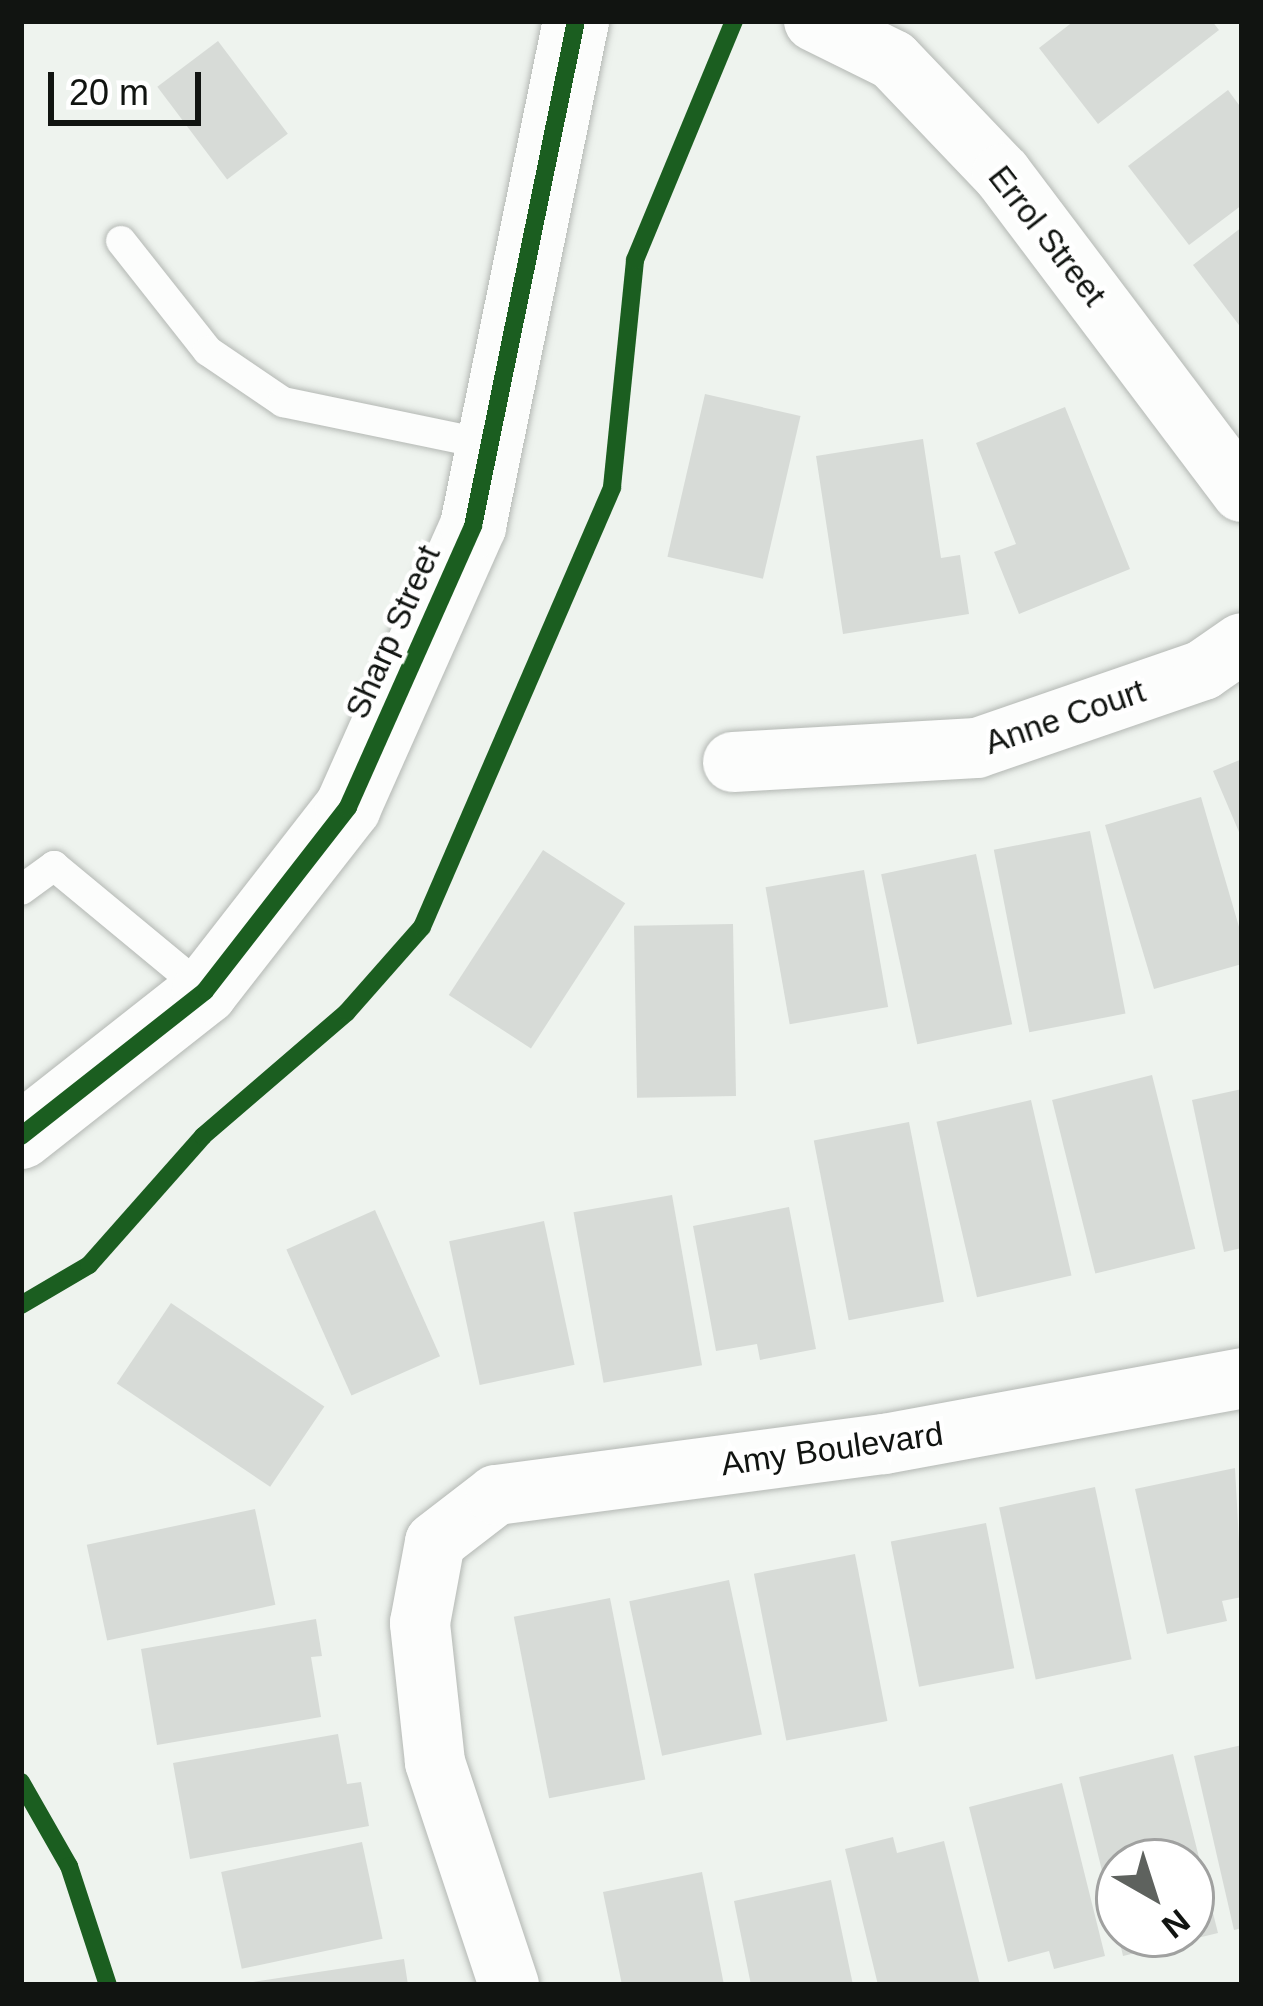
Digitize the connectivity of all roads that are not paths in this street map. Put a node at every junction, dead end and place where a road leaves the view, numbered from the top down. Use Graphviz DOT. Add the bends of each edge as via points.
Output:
graph roads {
  1 [pos="576,21"];
  2 [pos="814,21"];
  3 [pos="122,241"];
  4 [pos="490,445"];
  5 [pos="1242,492"];
  6 [pos="1242,644"];
  7 [pos="734,761"];
  8 [pos="21,890"];
  9 [pos="205,991"];
  10 [pos="21,1136"];
  11 [pos="1242,1378"];
  12 [pos="509,1985"];
  1 -- 4 [label="street, Sharp Street"];
  2 -- 5 [label="street, Errol Street" via="893,60 1002,175"];
  3 -- 4 [label="lane" via="208,351 283,402"];
  4 -- 9 [label="street, Sharp Street" via="473,526 348,807"];
  6 -- 7 [label="street, Anne Court" via="1203,670 977,748"];
  8 -- 9 [label="lane" via="54,866"];
  9 -- 10 [label="street, Sharp Street"];
  11 -- 12 [label="street, Amy Boulevard" via="884,1444 496,1495 435,1542 420,1623 435,1762"];
}
